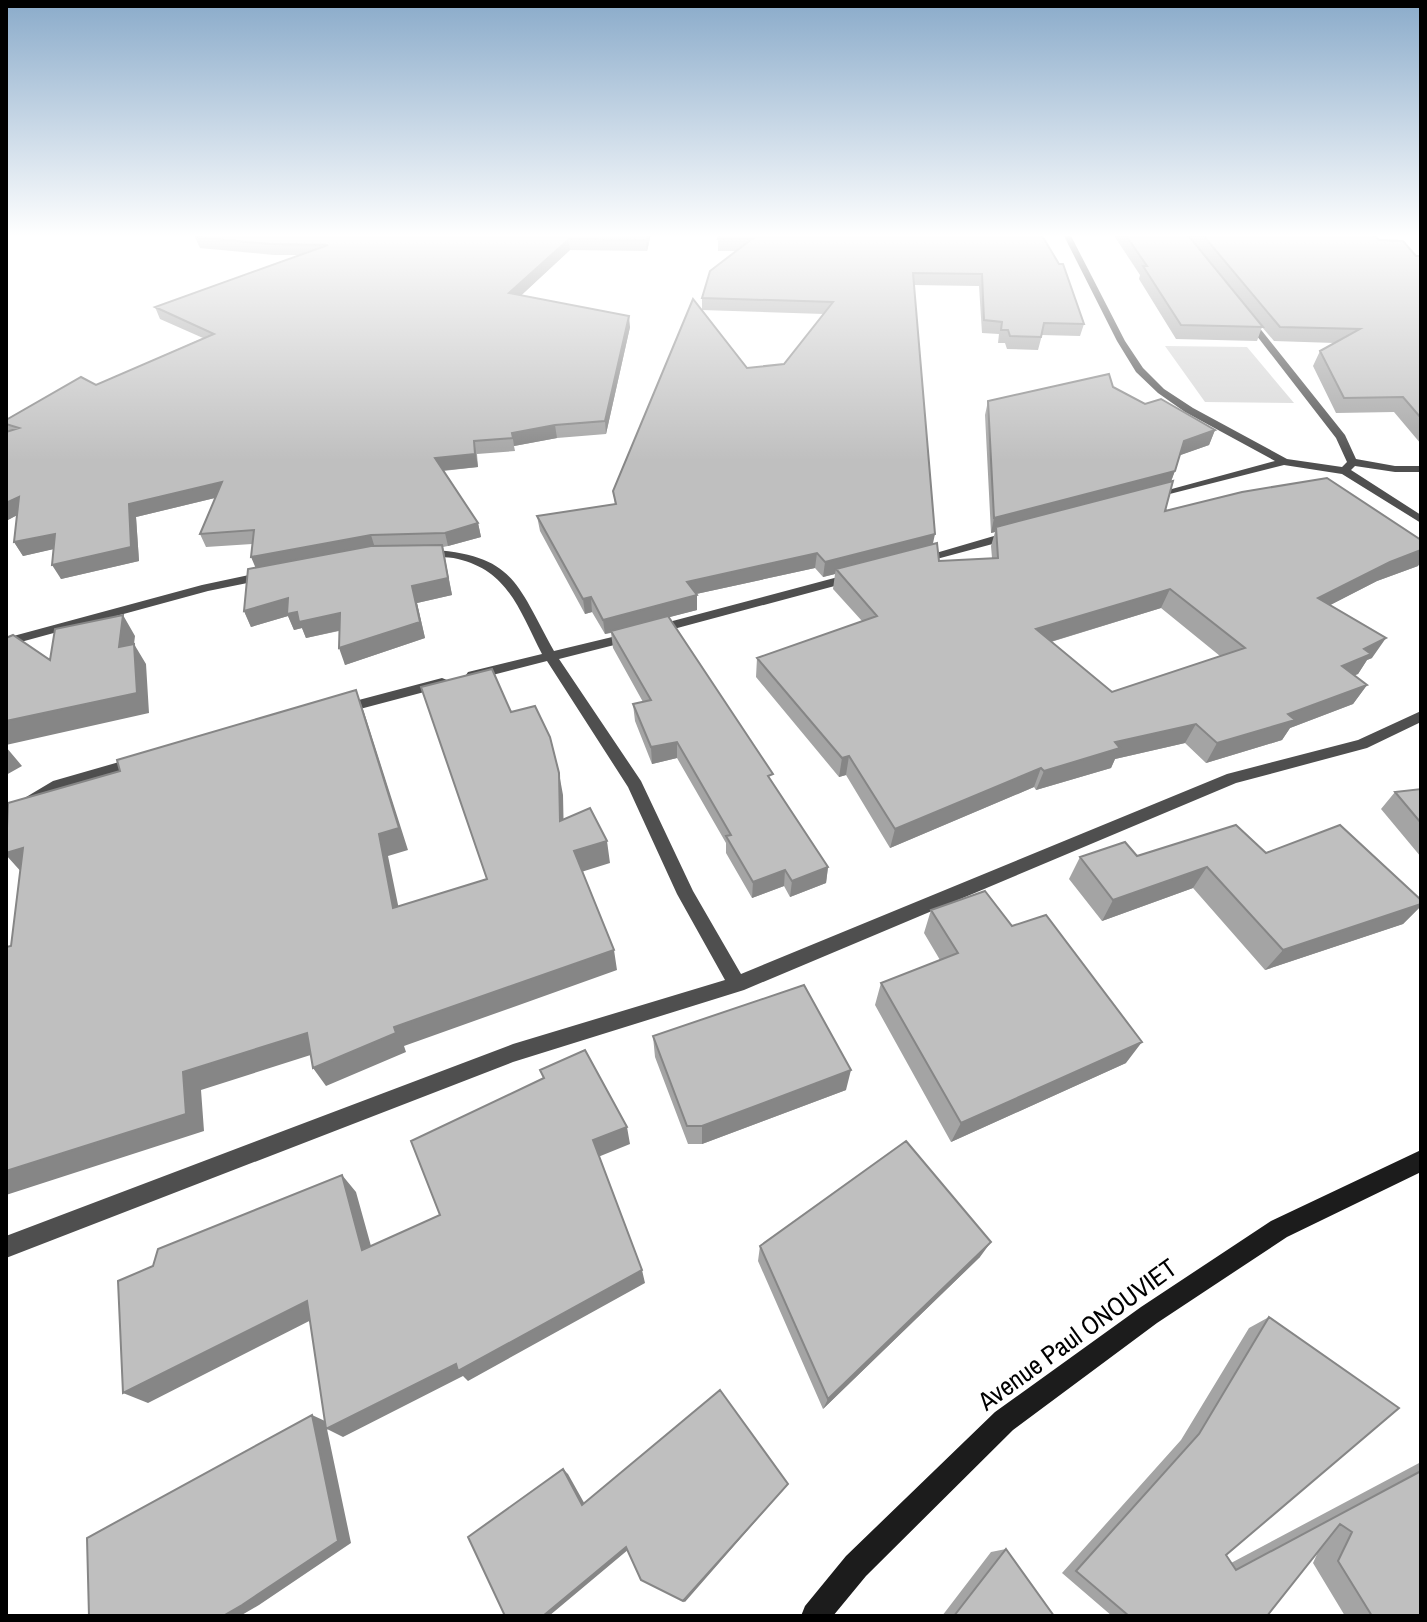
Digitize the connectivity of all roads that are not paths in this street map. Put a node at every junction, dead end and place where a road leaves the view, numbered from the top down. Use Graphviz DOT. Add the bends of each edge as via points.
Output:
graph roads {
  1 [pos="1105,310"];
  2 [pos="1244,315"];
  3 [pos="1284,462"];
  4 [pos="1348,466"];
  5 [pos="1421,469"];
  6 [pos="1131,503"];
  7 [pos="1421,520"];
  8 [pos="1023,532"];
  9 [pos="414,552"];
  10 [pos="901,564"];
  11 [pos="285,571"];
  12 [pos="871,573"];
  13 [pos="6,642"];
  14 [pos="550,656"];
  15 [pos="332,712"];
  16 [pos="1421,716"];
  17 [pos="162,755"];
  18 [pos="6,817"];
  19 [pos="737,984"];
  20 [pos="1421,1161"];
  21 [pos="6,1247"];
  22 [pos="815,1616"];
  1 -- 3 [label="street" via="1139,370 1161,391"];
  2 -- 4 [label="street" via="1341,437"];
  3 -- 4 [label="street"];
  3 -- 6 [label="street"];
  4 -- 5 [label="street"];
  4 -- 7 [label="street"];
  8 -- 10 [label="street"];
  9 -- 14 [label="street" via="459,555 494,568 510,582"];
  11 -- 13 [label="street"];
  12 -- 14 [label="street"];
  14 -- 15 [label="street"];
  14 -- 19 [label="street" via="635,785 686,894"];
  16 -- 19 [label="street" via="1362,744 1232,778"];
  17 -- 18 [label="street" via="59,785"];
  19 -- 21 [label="street" via="513,1053"];
  20 -- 22 [label="main road, Avenue Paul ONOUVIET" via="1279,1229 1004,1421 856,1566"];
}
